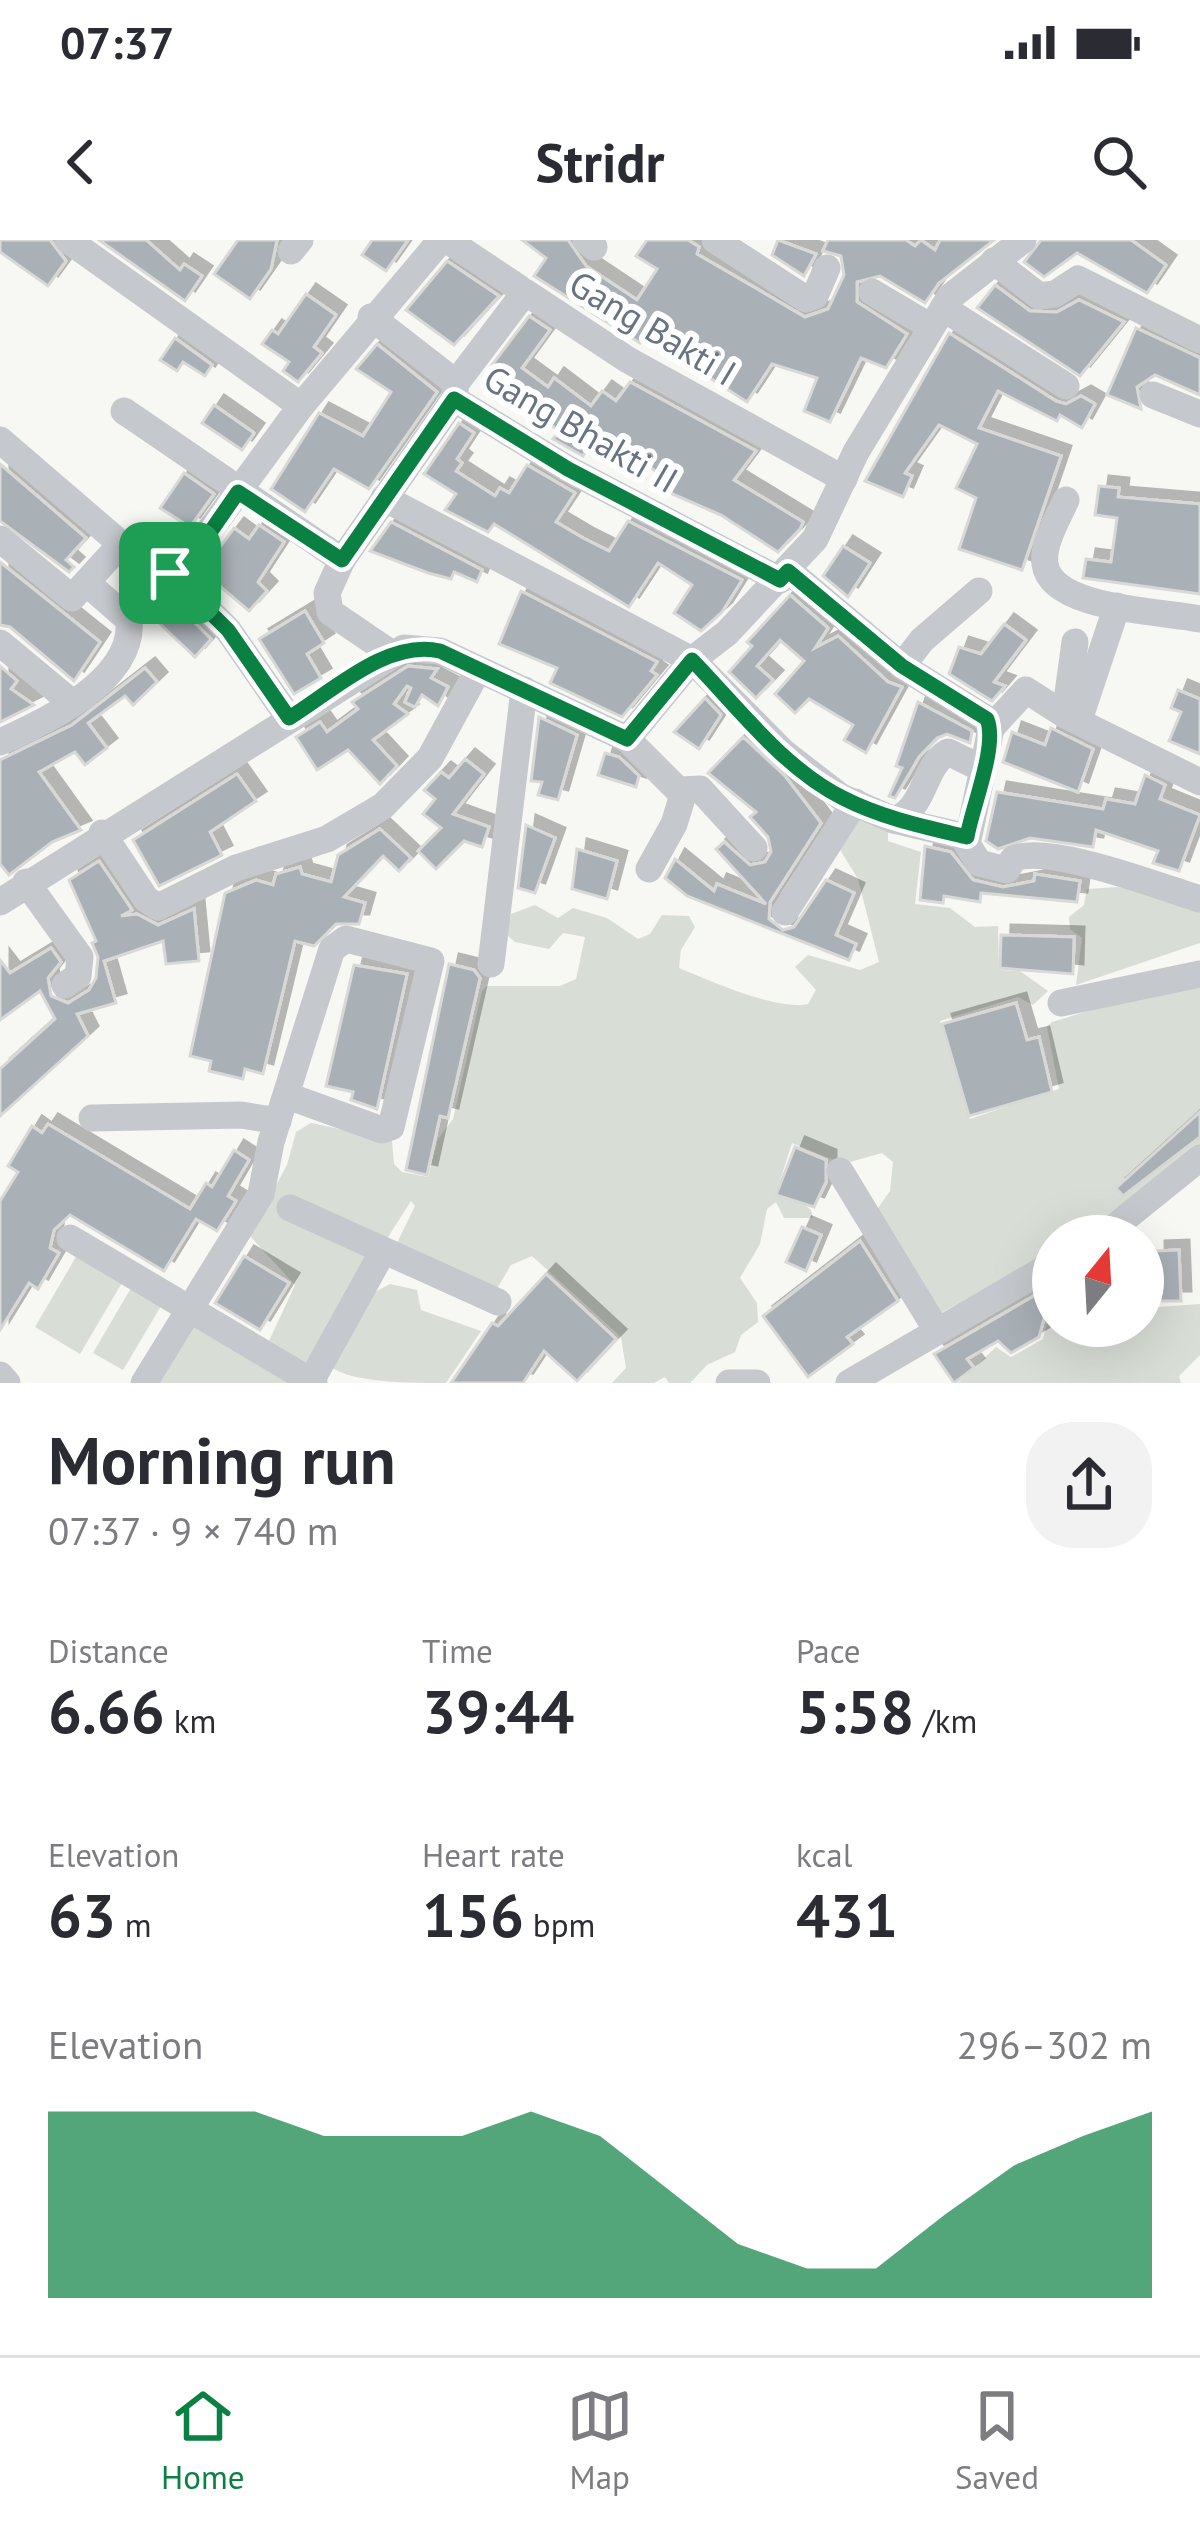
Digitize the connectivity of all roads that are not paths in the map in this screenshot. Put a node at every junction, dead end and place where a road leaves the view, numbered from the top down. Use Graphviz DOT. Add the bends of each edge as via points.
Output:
graph roads {
  1 [pos="68,240"];
  2 [pos="715,240"];
  3 [pos="1023,240"];
  4 [pos="436,242"];
  5 [pos="994,261"];
  6 [pos="827,268"];
  7 [pos="519,288"];
  8 [pos="872,292"];
  9 [pos="371,317"];
  10 [pos="937,318"];
  11 [pos="1200,340"];
  12 [pos="1066,386"];
  13 [pos="455,391"];
  14 [pos="1153,395"];
  15 [pos="301,406"];
  16 [pos="124,411"];
  17 [pos="1200,414"];
  18 [pos="0,440"];
  19 [pos="844,479"];
  20 [pos="238,492"];
  21 [pos="385,498"];
  22 [pos="1066,500"];
  23 [pos="0,539"];
  24 [pos="121,544"];
  25 [pos="342,560"];
  26 [pos="170,573"];
  27 [pos="784,576"];
  28 [pos="88,584"];
  29 [pos="979,591"];
  30 [pos="1118,606"];
  31 [pos="1200,619"];
  32 [pos="1075,642"];
  33 [pos="0,643"];
  34 [pos="392,655"];
  35 [pos="692,660"];
  36 [pos="902,666"];
  37 [pos="478,670"];
  38 [pos="524,690"];
  39 [pos="71,703"];
  40 [pos="1074,713"];
  41 [pos="289,718"];
  42 [pos="991,728"];
  43 [pos="627,739"];
  44 [pos="0,742"];
  45 [pos="983,769"];
  46 [pos="1200,782"];
  47 [pos="682,790"];
  48 [pos="855,802"];
  49 [pos="894,820"];
  50 [pos="102,833"];
  51 [pos="967,837"];
  52 [pos="754,848"];
  53 [pos="649,869"];
  54 [pos="26,882"];
  55 [pos="1200,898"];
  56 [pos="0,902"];
  57 [pos="785,912"];
  58 [pos="490,964"];
  59 [pos="1200,974"];
  60 [pos="65,985"];
  61 [pos="1061,1003"];
  62 [pos="283,1108"];
  63 [pos="92,1118"];
  64 [pos="1200,1158"];
  65 [pos="840,1171"];
  66 [pos="290,1208"];
  67 [pos="1128,1215"];
  68 [pos="70,1238"];
  69 [pos="382,1253"];
  70 [pos="1032,1276"];
  71 [pos="498,1302"];
  72 [pos="189,1308"];
  73 [pos="936,1329"];
  74 [pos="0,1375"];
  75 [pos="312,1382"];
  76 [pos="7,1383"];
  77 [pos="144,1383"];
  78 [pos="729,1383"];
  79 [pos="757,1383"];
  80 [pos="849,1383"];
  1 -- 15 [label="street"];
  2 -- 6 [label="street" via="806,298"];
  3 -- 5 [label="street"];
  4 -- 7 [label="street"];
  4 -- 9 [label="street"];
  5 -- 10 [label="street"];
  5 -- 11 [label="street" via="1039,296 1078,279"];
  8 -- 10 [label="street"];
  9 -- 13 [label="street, Gang Bhakti II"];
  9 -- 15 [label="street"];
  10 -- 12 [label="street"];
  10 -- 19 [label="street"];
  13 -- 19 [label="street, Gang Bakti I" via="525,292 628,360"];
  13 -- 21 [label="street"];
  13 -- 27 [label="street, Gang Bhakti II" via="568,469"];
  14 -- 17 [label="street"];
  15 -- 20 [label="street"];
  16 -- 20 [label="street"];
  18 -- 24 [label="street"];
  19 -- 27 [label="street" via="815,539"];
  20 -- 25 [label="street"];
  20 -- 26 [label="street" via="193,557"];
  21 -- 25 [label="street"];
  21 -- 35 [label="street"];
  22 -- 30 [label="street" via="1044,560 1051,581"];
  23 -- 28 [label="street" via="65,596"];
  24 -- 26 [label="street" via="146,568"];
  24 -- 28 [label="street"];
  25 -- 34 [label="street" via="327,593 330,612"];
  26 -- 41 [label="street" via="228,630"];
  27 -- 35 [label="street"];
  27 -- 36 [label="street, Gang Bhakti II"];
  28 -- 39 [label="street" via="130,628 114,666"];
  29 -- 36 [label="street"];
  30 -- 31 [label="street"];
  30 -- 40 [label="street"];
  32 -- 40 [label="street"];
  33 -- 39 [label="street"];
  34 -- 37 [label="street" via="418,646"];
  34 -- 41 [label="street"];
  35 -- 43 [label="street"];
  35 -- 48 [label="street" via="782,752"];
  36 -- 42 [label="street, Gang Bhakti II"];
  37 -- 38 [label="street"];
  37 -- 50 [label="street" via="430,758 383,806 327,839 236,868 158,907"];
  38 -- 43 [label="street"];
  38 -- 58 [label="street"];
  39 -- 44 [label="street"];
  40 -- 42 [label="street" via="1026,690"];
  40 -- 46 [label="street"];
  41 -- 50 [label="street"];
  42 -- 45 [label="street"];
  43 -- 47 [label="street"];
  45 -- 49 [label="street" via="948,752 909,812"];
  45 -- 51 [label="street"];
  47 -- 52 [label="street" via="700,789"];
  47 -- 53 [label="street"];
  48 -- 49 [label="street"];
  48 -- 57 [label="street"];
  49 -- 51 [label="street"];
  50 -- 54 [label="street"];
  51 -- 55 [label="street" via="971,858 1001,870 1024,854"];
  54 -- 56 [label="street"];
  54 -- 60 [label="street" via="80,957 79,976"];
  59 -- 61 [label="street"];
  62 -- 62 [label="street" via="339,942 431,961 391,1127"];
  62 -- 63 [label="street"];
  62 -- 72 [label="street" via="262,1194"];
  64 -- 67 [label="street"];
  65 -- 73 [label="street"];
  66 -- 69 [label="street"];
  68 -- 72 [label="street"];
  69 -- 71 [label="street"];
  69 -- 75 [label="street"];
  70 -- 73 [label="street"];
  72 -- 75 [label="street"];
  72 -- 77 [label="street"];
  73 -- 80 [label="street"];
  74 -- 76 [label="street"];
  78 -- 79 [label="street"];
}
